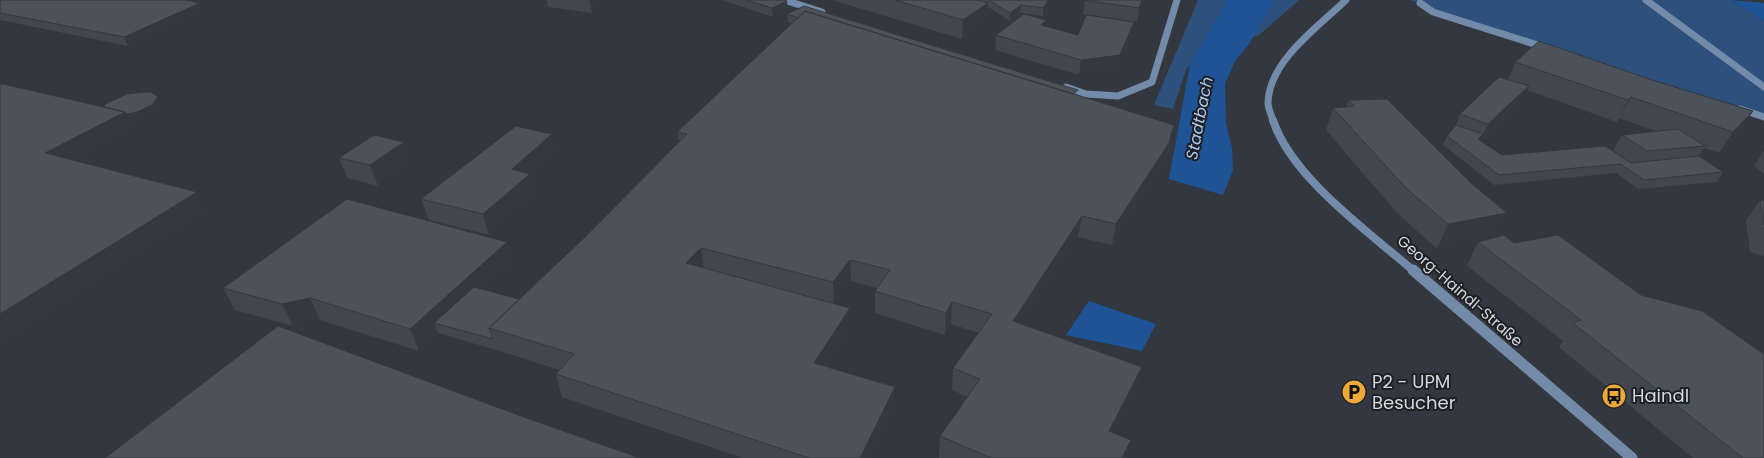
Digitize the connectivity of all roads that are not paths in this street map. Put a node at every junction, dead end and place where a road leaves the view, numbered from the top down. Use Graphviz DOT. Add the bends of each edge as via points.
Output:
graph roads {
  1 [pos="784,0"];
  2 [pos="1177,0"];
  3 [pos="1346,0"];
  4 [pos="1646,0"];
  5 [pos="1420,3"];
  6 [pos="831,15"];
  7 [pos="1555,51"];
  8 [pos="1060,85"];
  9 [pos="1764,87"];
  10 [pos="1735,108"];
  11 [pos="1764,117"];
  12 [pos="1632,458"];
  1 -- 6 [label="street"];
  2 -- 8 [label="street" via="1152,82 1118,96 1086,94"];
  3 -- 12 [label="street, Georg-Haindl-Straße" via="1285,58 1272,82 1268,104 1278,136 1318,189"];
  4 -- 9 [label="street"];
  5 -- 7 [label="street" via="1433,12"];
  10 -- 11 [label="street"];
}
